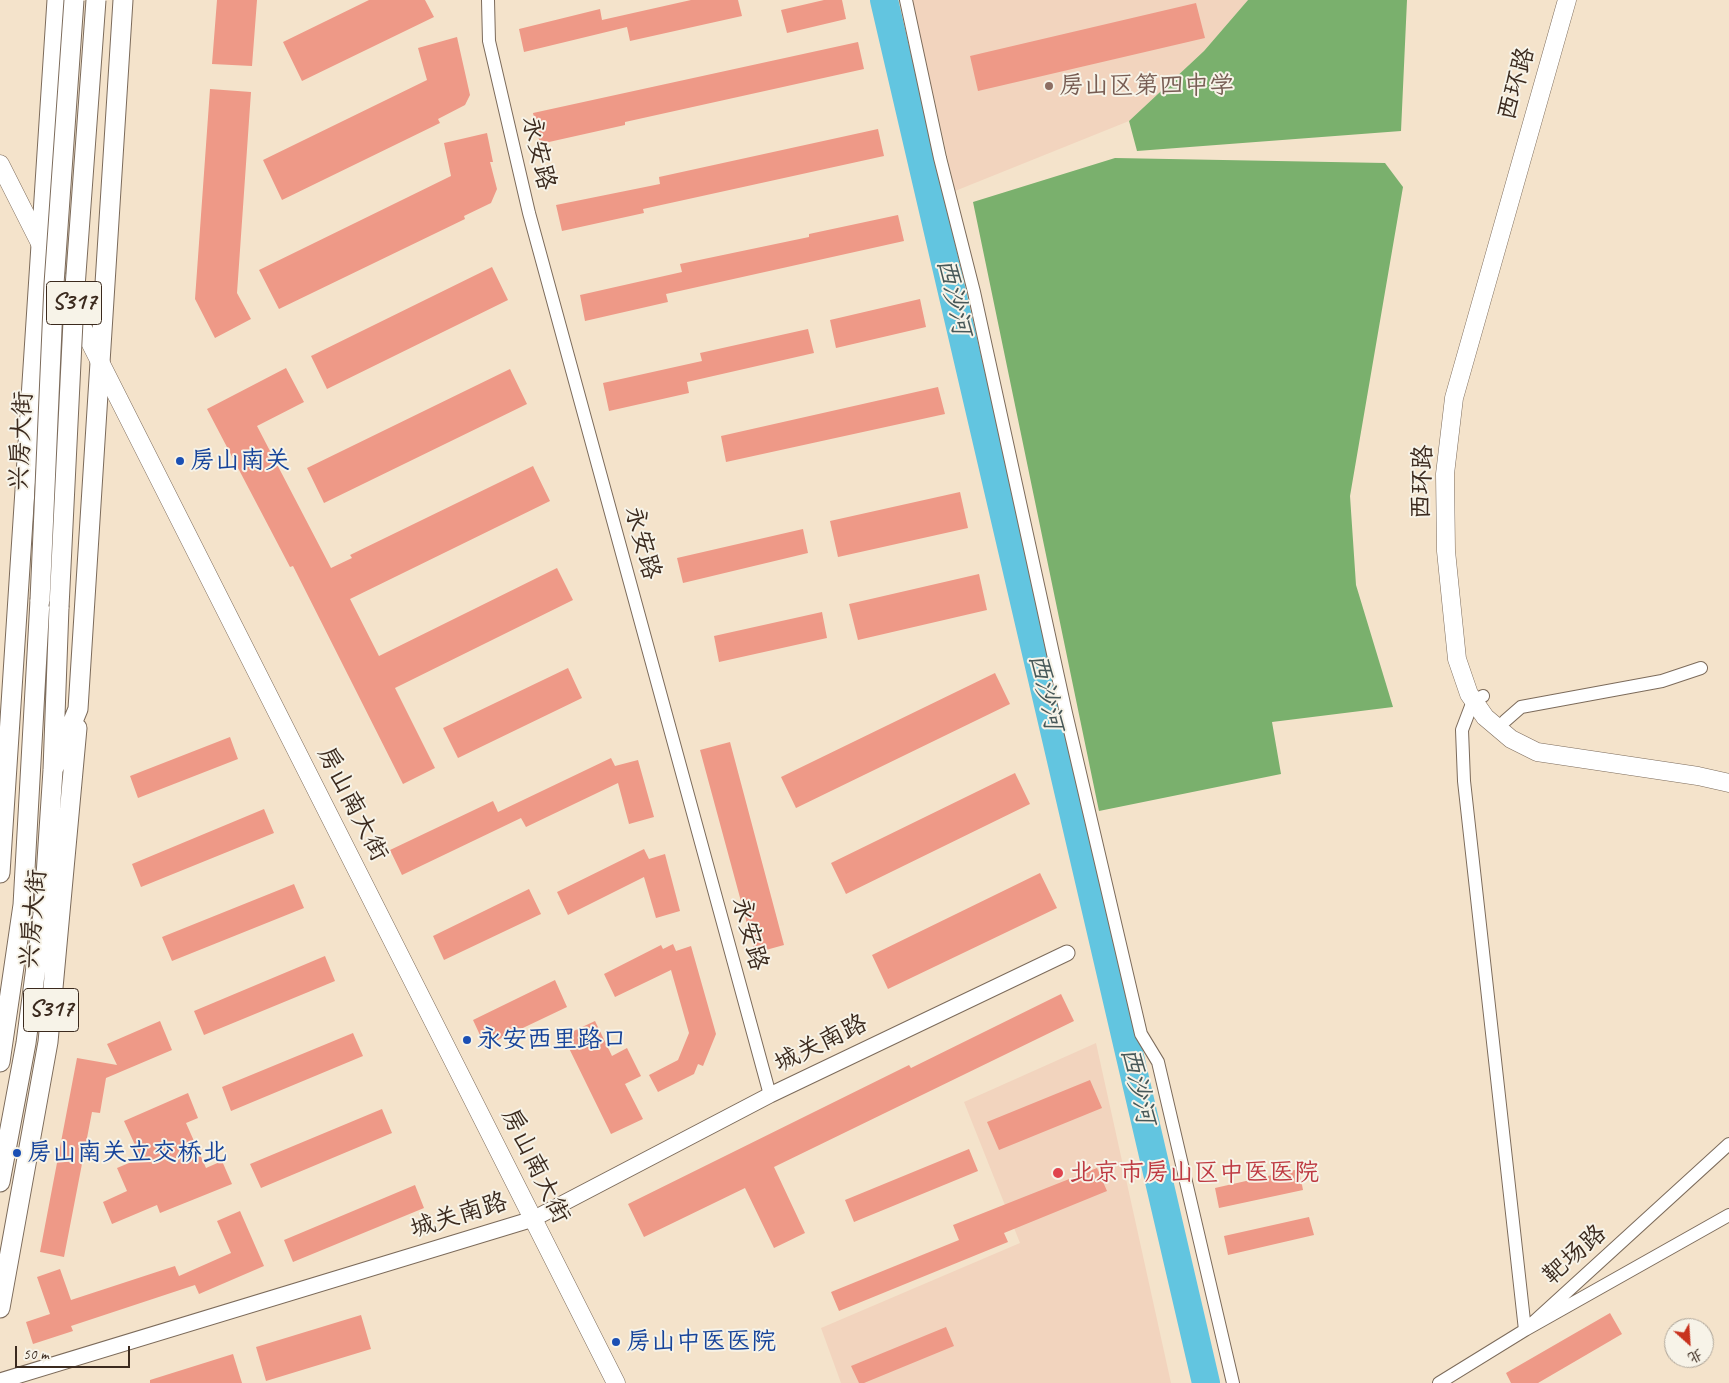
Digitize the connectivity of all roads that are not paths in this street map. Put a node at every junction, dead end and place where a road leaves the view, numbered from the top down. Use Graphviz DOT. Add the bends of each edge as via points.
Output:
graph roads {
  1 [pos="57,0"];
  2 [pos="74,0"];
  3 [pos="96,0"];
  4 [pos="123,0"];
  5 [pos="488,0"];
  6 [pos="906,0"];
  7 [pos="1567,0"];
  8 [pos="1577,0"];
  9 [pos="0,164"];
  10 [pos="43,248"];
  11 [pos="100,362"];
  12 [pos="1701,668"];
  13 [pos="1478,698"];
  14 [pos="78,710"];
  15 [pos="1505,721"];
  16 [pos="53,770"];
  17 [pos="1729,772"];
  18 [pos="1729,783"];
  19 [pos="0,873"];
  20 [pos="1067,953"];
  21 [pos="0,1027"];
  22 [pos="1,1056"];
  23 [pos="770,1095"];
  24 [pos="1729,1144"];
  25 [pos="0,1182"];
  26 [pos="1729,1216"];
  27 [pos="533,1218"];
  28 [pos="0,1308"];
  29 [pos="1525,1330"];
  30 [pos="0,1381"];
  31 [pos="616,1383"];
  32 [pos="1233,1383"];
  33 [pos="1439,1383"];
  1 -- 10 [label="main road, S317"];
  2 -- 22 [label="main road, 兴房大街 / S317, bridge" via="54,284 22,905"];
  3 -- 16 [label="main road, 兴房大街 / S317, bridge" via="74,301"];
  4 -- 11 [label="main road, 兴房大街 / S317"];
  5 -- 23 [label="street, 永安路" via="489,41 529,213"];
  6 -- 32 [label="street" via="1066,713 1142,1034 1158,1062"];
  7 -- 13 [label="main road, 西环路" via="1454,398 1445,474 1446,551 1455,651 1461,675"];
  8 -- 13 [label="main road, 西环路" via="1476,350 1461,429 1455,495 1456,542 1463,634"];
  9 -- 10 [label="main road, 房山南大街"];
  10 -- 11 [label="main road, 房山南大街"];
  10 -- 19 [label="main road, S317"];
  11 -- 14 [label="main road, 兴房大街 / S317"];
  11 -- 27 [label="main road, 房山南大街"];
  12 -- 15 [label="street" via="1662,681 1521,707"];
  13 -- 15 [label="main road, 西环路"];
  13 -- 18 [label="main road, 西环路" via="1485,717 1498,729 1537,752"];
  13 -- 29 [label="street" via="1462,730 1464,781"];
  14 -- 16 [label="main road, 兴房大街 / S317"];
  14 -- 28 [label="main road, 兴房大街 / S317" via="48,1042"];
  15 -- 17 [label="main road, 西环路" via="1529,736 1556,745"];
  16 -- 25 [label="main road, 兴房大街 / S317" via="42,916 26,1043"];
  20 -- 23 [label="street, 城关南路"];
  21 -- 22 [label="main road"];
  23 -- 27 [label="street, 城关南路"];
  24 -- 29 [label="street, 靶场路"];
  26 -- 29 [label="street"];
  27 -- 30 [label="street, 城关南路"];
  27 -- 31 [label="main road, 房山南大街"];
  29 -- 33 [label="street, 靶场路"];
}
